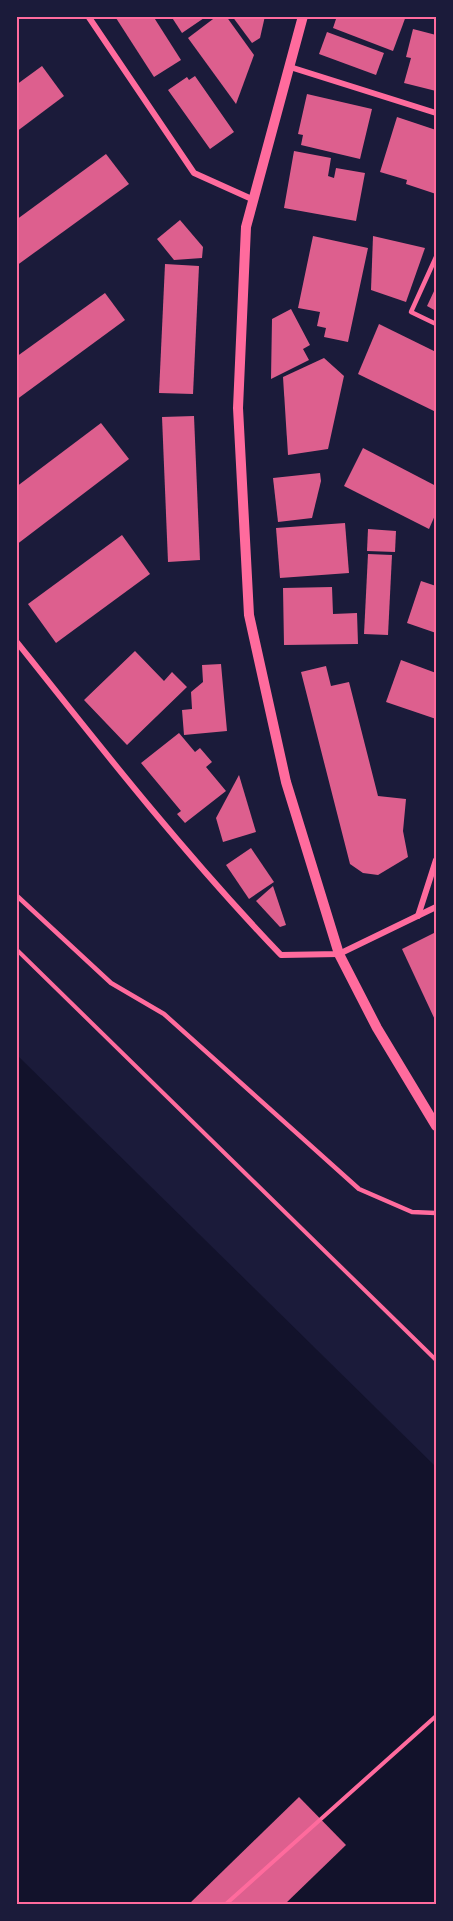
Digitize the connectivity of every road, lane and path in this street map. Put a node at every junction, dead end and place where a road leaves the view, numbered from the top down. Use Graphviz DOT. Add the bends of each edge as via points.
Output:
graph roads {
  1 [pos="88,16"];
  2 [pos="303,16"];
  3 [pos="290,67"];
  4 [pos="436,113"];
  5 [pos="254,200"];
  6 [pos="436,257"];
  7 [pos="436,324"];
  8 [pos="16,641"];
  9 [pos="436,860"];
  10 [pos="16,895"];
  11 [pos="436,907"];
  12 [pos="418,916"];
  13 [pos="16,950"];
  14 [pos="339,954"];
  15 [pos="436,1126"];
  16 [pos="436,1213"];
  17 [pos="436,1360"];
  18 [pos="436,1716"];
  19 [pos="226,1905"];
  1 -- 5 [label="street" via="194,173"];
  2 -- 3 [label="street"];
  3 -- 4 [label="street"];
  3 -- 5 [label="street"];
  5 -- 14 [label="street" via="246,227 238,408 249,615 286,782"];
  6 -- 7 [label="lane" via="411,312"];
  8 -- 14 [label="street" via="223,894 281,955"];
  9 -- 12 [label="street"];
  10 -- 16 [label="lane" via="111,983 164,1014 359,1188 412,1212"];
  11 -- 12 [label="street"];
  12 -- 14 [label="street"];
  13 -- 17 [label="path"];
  14 -- 15 [label="street" via="377,1028"];
  18 -- 19 [label="path"];
}
